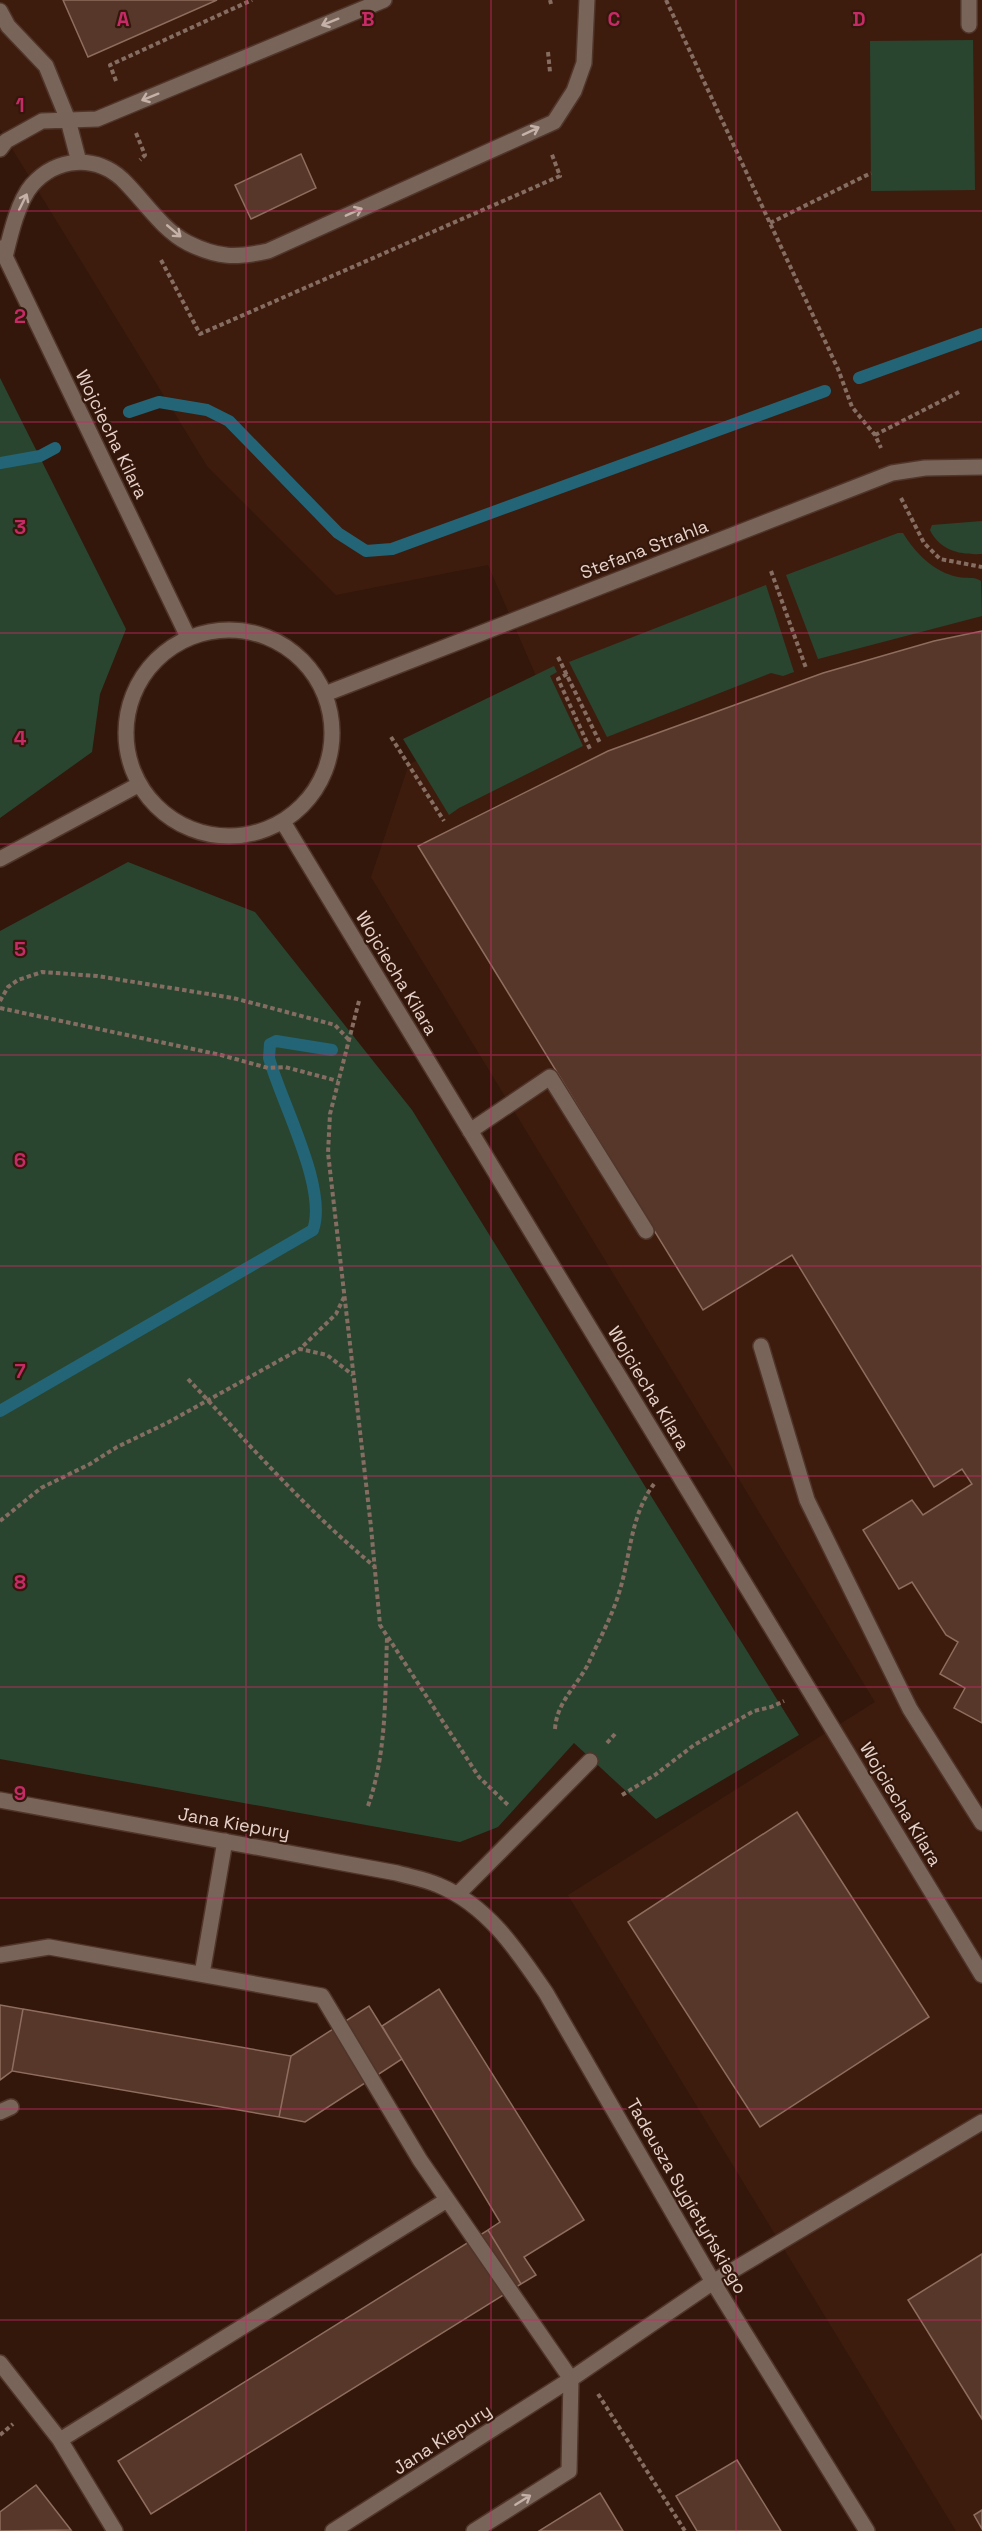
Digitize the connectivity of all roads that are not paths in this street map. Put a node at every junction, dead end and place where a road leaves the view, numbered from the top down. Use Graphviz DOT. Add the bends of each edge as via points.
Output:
graph roads {
  1 [pos="384,0"];
  2 [pos="587,0"];
  3 [pos="969,0"];
  4 [pos="0,11"];
  5 [pos="969,25"];
  6 [pos="68,120"];
  7 [pos="0,149"];
  8 [pos="80,162"];
  9 [pos="2,252"];
  10 [pos="982,467"];
  11 [pos="188,638"];
  12 [pos="325,694"];
  13 [pos="138,785"];
  14 [pos="283,822"];
  15 [pos="0,859"];
  16 [pos="470,1131"];
  17 [pos="646,1231"];
  18 [pos="761,1346"];
  19 [pos="590,1761"];
  20 [pos="0,1800"];
  21 [pos="982,1824"];
  22 [pos="225,1841"];
  23 [pos="458,1894"];
  24 [pos="0,1955"];
  25 [pos="202,1974"];
  26 [pos="982,1975"];
  27 [pos="982,2122"];
  28 [pos="447,2200"];
  29 [pos="713,2282"];
  30 [pos="0,2363"];
  31 [pos="577,2375"];
  32 [pos="60,2440"];
  33 [pos="115,2531"];
  34 [pos="333,2531"];
  35 [pos="474,2531"];
  36 [pos="867,2531"];
  1 -- 6 [label="street, one-way" via="97,119"];
  8 -- 2 [label="street, one-way" via="102,164 186,242 216,255 240,257 268,251 554,122 574,91 584,63"];
  3 -- 5 [label="street"];
  4 -- 6 [label="street" via="8,26 46,66"];
  6 -- 7 [label="street" via="42,121 6,141"];
  6 -- 8 [label="street"];
  9 -- 8 [label="street, one-way" via="32,185 58,165"];
  9 -- 11 [label="street, Wojciecha Kilara"];
  10 -- 12 [label="street, Stefana Strahla" via="892,473"];
  11 -- 12 [label="street" via="220,629 253,632 283,645 308,666"];
  11 -- 13 [label="street" via="158,656 137,684 126,718 126,753"];
  12 -- 14 [label="street" via="332,723 331,752 322,780 305,804"];
  13 -- 14 [label="street" via="159,811 187,829 230,837 252,835"];
  13 -- 15 [label="street"];
  14 -- 16 [label="street, Wojciecha Kilara"];
  16 -- 17 [label="street" via="550,1077"];
  16 -- 26 [label="street, Wojciecha Kilara"];
  18 -- 21 [label="street" via="807,1500 910,1709"];
  19 -- 23 [label="street"];
  20 -- 22 [label="street, Jana Kiepury"];
  22 -- 23 [label="street, Jana Kiepury" via="397,1873"];
  22 -- 25 [label="street"];
  23 -- 29 [label="street, Tadeusza Sygietyńskiego" via="493,1922 546,1993"];
  24 -- 25 [label="street" via="49,1947"];
  25 -- 28 [label="street" via="322,1996"];
  27 -- 29 [label="street, Jana Kiepury"];
  28 -- 31 [label="street"];
  28 -- 32 [label="street"];
  29 -- 31 [label="street, Jana Kiepury"];
  29 -- 36 [label="street, Tadeusza Sygietyńskiego"];
  30 -- 32 [label="street"];
  31 -- 34 [label="street, Jana Kiepury"];
  35 -- 31 [label="street, one-way" via="569,2471"];
  32 -- 33 [label="street"];
}
